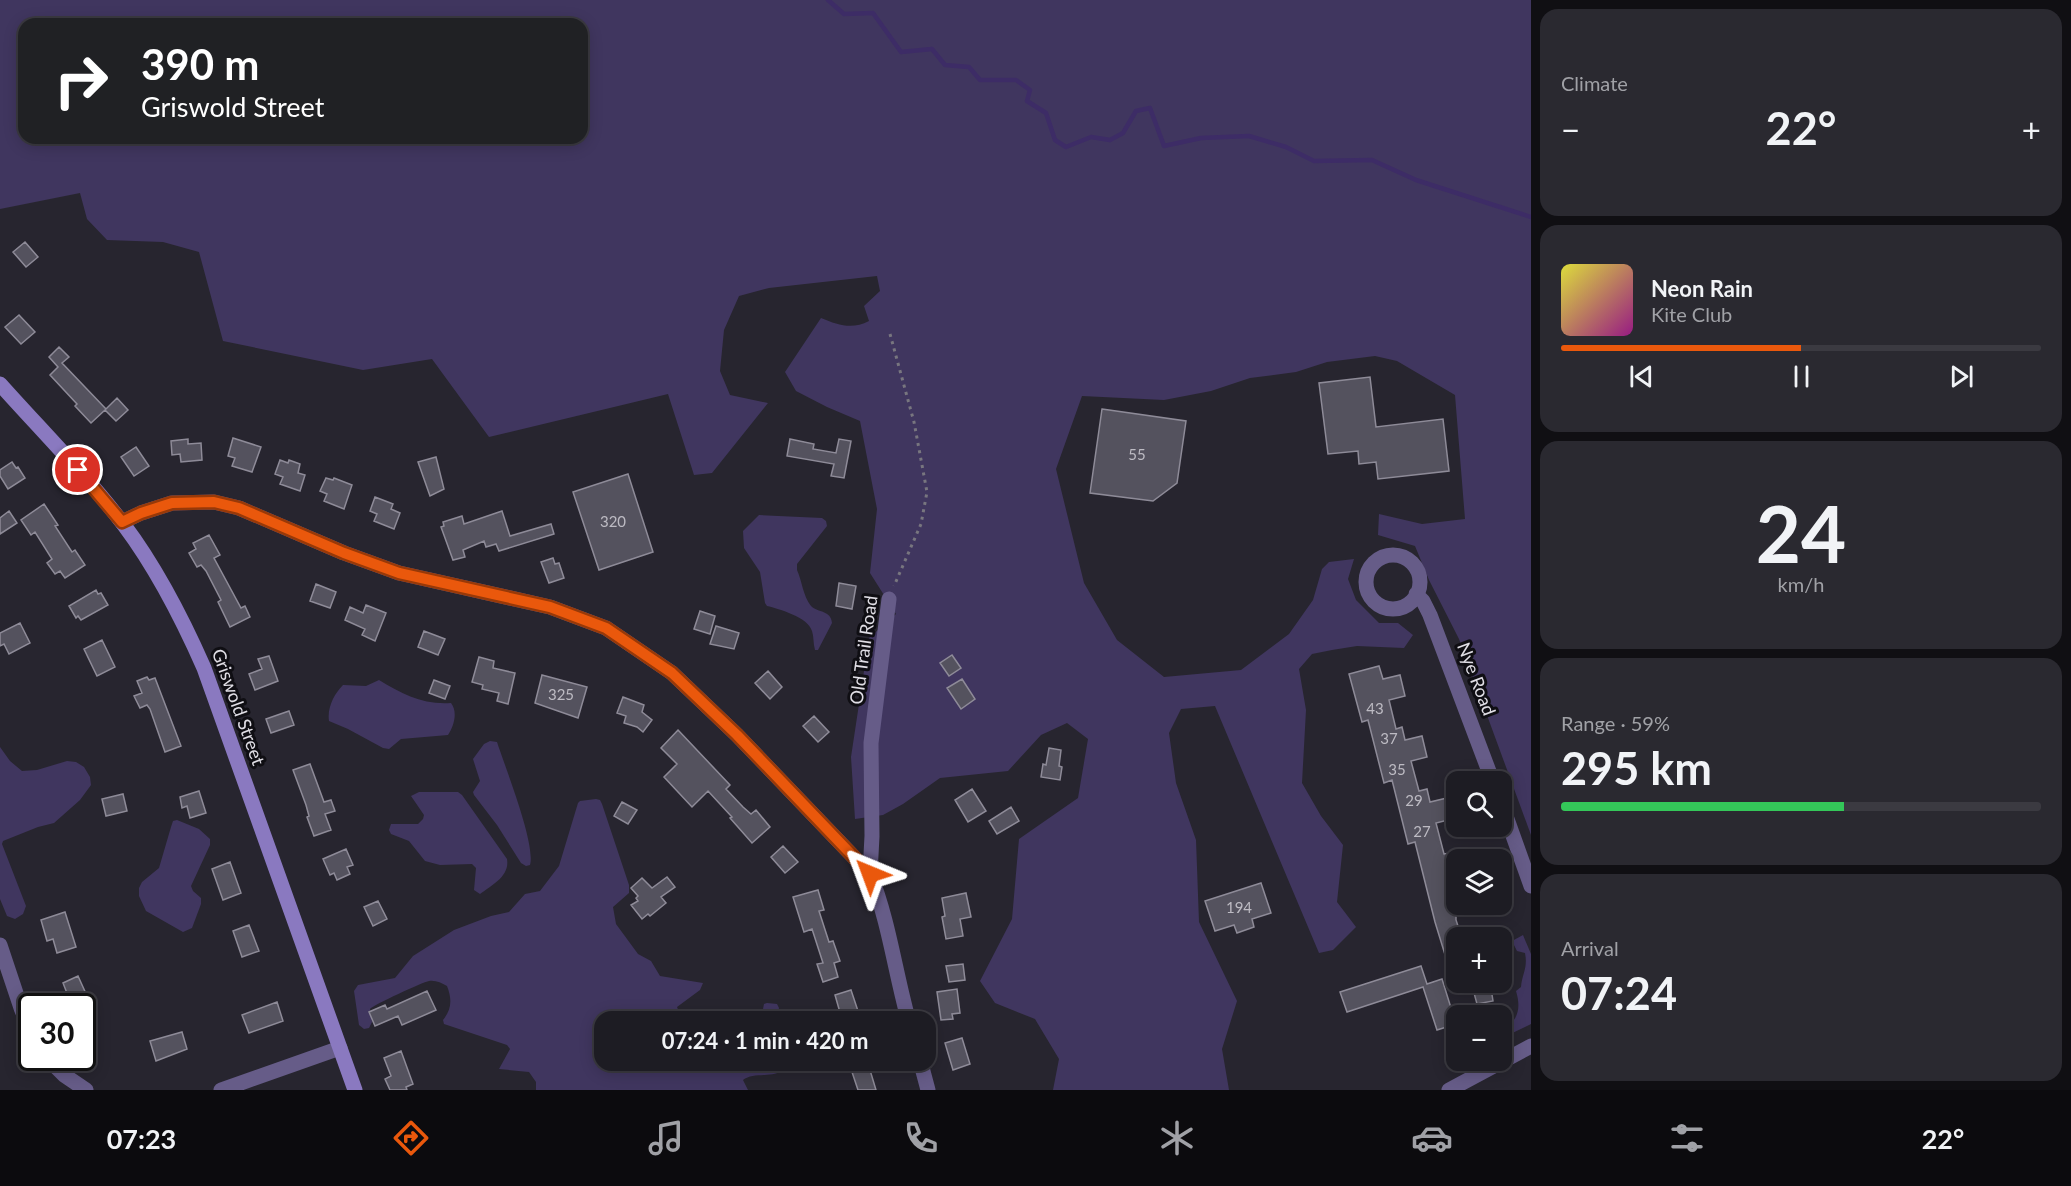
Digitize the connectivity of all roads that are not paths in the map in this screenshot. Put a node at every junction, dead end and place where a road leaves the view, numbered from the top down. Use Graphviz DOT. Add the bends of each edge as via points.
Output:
graph roads {
  1 [pos="0,384"];
  2 [pos="122,522"];
  3 [pos="1416,594"];
  4 [pos="889,599"];
  5 [pos="1489,771"];
  6 [pos="1512,833"];
  7 [pos="870,874"];
  8 [pos="1531,886"];
  9 [pos="0,945"];
  10 [pos="18,999"];
  11 [pos="906,1011"];
  12 [pos="1531,1046"];
  13 [pos="340,1048"];
  14 [pos="60,1071"];
  15 [pos="923,1071"];
  16 [pos="86,1090"];
  17 [pos="221,1090"];
  18 [pos="355,1090"];
  19 [pos="928,1090"];
  20 [pos="1449,1090"];
  1 -- 2 [label="main road, Griswold Street"];
  2 -- 7 [label="street" via="172,503 214,502 239,508 399,573 550,607 606,628 672,673"];
  2 -- 13 [label="main road, Griswold Street" via="168,593 204,668"];
  3 -- 5 [label="street, Nye Road" via="1431,615"];
  4 -- 7 [label="street, Old Trail Road" via="871,743"];
  6 -- 8 [label="street"];
  7 -- 11 [label="street" via="882,903"];
  9 -- 10 [label="street"];
  12 -- 20 [label="street"];
  13 -- 17 [label="street"];
  13 -- 18 [label="main road, Griswold Street"];
  14 -- 16 [label="street"];
  15 -- 19 [label="street"];
}
